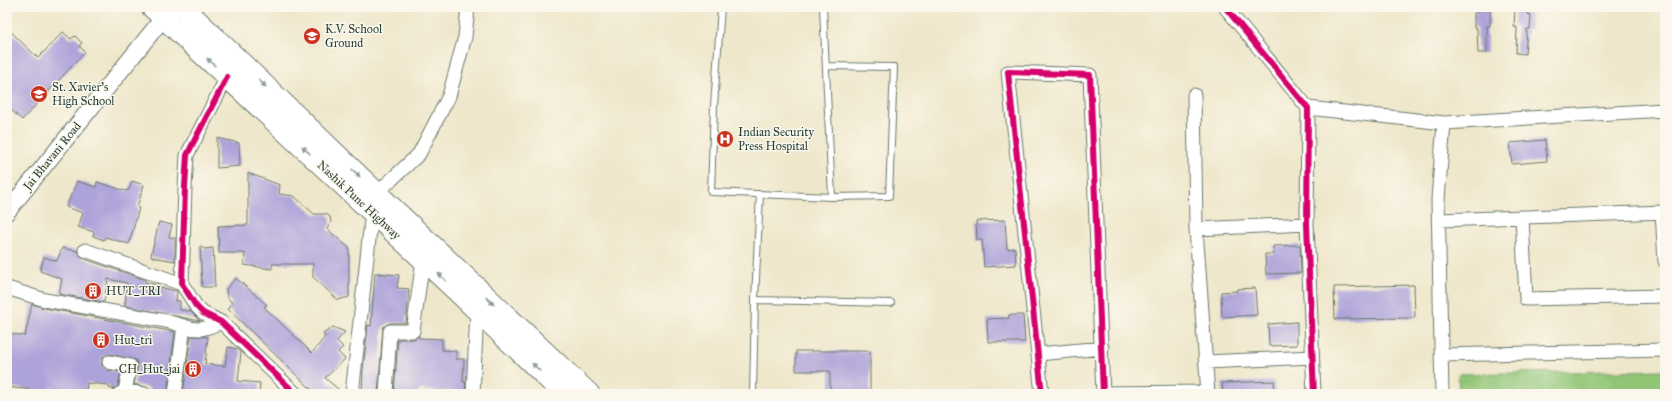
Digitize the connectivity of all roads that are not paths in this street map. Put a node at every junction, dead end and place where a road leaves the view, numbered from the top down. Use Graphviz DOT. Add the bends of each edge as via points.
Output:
graph roads {
  1 [pos="183,7"];
  2 [pos="468,7"];
  3 [pos="721,7"];
  4 [pos="823,7"];
  5 [pos="1225,7"];
  6 [pos="162,10"];
  7 [pos="826,66"];
  8 [pos="227,77"];
  9 [pos="1194,95"];
  10 [pos="1308,108"];
  11 [pos="1665,110"];
  12 [pos="1444,123"];
  13 [pos="760,194"];
  14 [pos="832,197"];
  15 [pos="374,202"];
  16 [pos="7,212"];
  17 [pos="1664,212"];
  18 [pos="1522,217"];
  19 [pos="1439,220"];
  20 [pos="1307,224"];
  21 [pos="1196,229"];
  22 [pos="85,250"];
  23 [pos="423,260"];
  24 [pos="1665,262"];
  25 [pos="182,284"];
  26 [pos="7,288"];
  27 [pos="1665,296"];
  28 [pos="755,300"];
  29 [pos="891,303"];
  30 [pos="478,311"];
  31 [pos="221,322"];
  32 [pos="184,326"];
  33 [pos="1102,348"];
  34 [pos="1665,350"];
  35 [pos="1038,354"];
  36 [pos="1442,355"];
  37 [pos="1312,357"];
  38 [pos="109,362"];
  39 [pos="1206,362"];
  40 [pos="122,392"];
  41 [pos="1103,393"];
  42 [pos="1208,393"];
  43 [pos="144,394"];
  44 [pos="175,394"];
  45 [pos="296,394"];
  46 [pos="352,394"];
  47 [pos="386,394"];
  48 [pos="473,394"];
  49 [pos="564,394"];
  50 [pos="590,394"];
  51 [pos="753,394"];
  52 [pos="1042,394"];
  53 [pos="1314,394"];
  54 [pos="1442,394"];
  1 -- 15 [label="highway, Nashik Pune Highway, one-way"];
  2 -- 15 [label="street" via="466,37 449,96 419,154"];
  3 -- 13 [label="lane" via="711,192"];
  4 -- 7 [label="lane"];
  5 -- 10 [label="street"];
  8 -- 6 [label="highway, Nashik Pune Highway, one-way"];
  6 -- 16 [label="street, Jai Bhavani Road"];
  7 -- 14 [label="lane"];
  7 -- 14 [label="lane" via="894,67 889,196"];
  15 -- 8 [label="highway, Nashik Pune Highway, one-way"];
  8 -- 25 [label="street" via="187,155"];
  9 -- 21 [label="street"];
  10 -- 12 [label="street"];
  10 -- 20 [label="street"];
  11 -- 12 [label="street"];
  12 -- 19 [label="street" via="1438,199"];
  13 -- 14 [label="lane"];
  13 -- 28 [label="lane"];
  15 -- 23 [label="highway, Nashik Pune Highway"];
  15 -- 46 [label="street"];
  15 -- 50 [label="highway, Nashik Pune Highway, one-way"];
  17 -- 18 [label="street"];
  17 -- 24 [label="street"];
  18 -- 19 [label="street"];
  18 -- 27 [label="street" via="1526,299"];
  19 -- 36 [label="street"];
  20 -- 21 [label="street"];
  20 -- 37 [label="street"];
  21 -- 39 [label="street"];
  22 -- 25 [label="street"];
  30 -- 23 [label="highway, Nashik Pune Highway, one-way"];
  23 -- 47 [label="street" via="413,331 390,331"];
  25 -- 31 [label="street" via="203,313"];
  26 -- 32 [label="street" via="45,300"];
  28 -- 29 [label="lane"];
  28 -- 51 [label="lane"];
  30 -- 48 [label="street"];
  49 -- 30 [label="highway, Nashik Pune Highway, one-way"];
  31 -- 32 [label="street" via="200,329"];
  31 -- 45 [label="street"];
  32 -- 44 [label="street"];
  33 -- 35 [label="street"];
  33 -- 35 [label="street" via="1090,75 1008,72"];
  33 -- 41 [label="street"];
  34 -- 36 [label="street"];
  35 -- 52 [label="street"];
  36 -- 54 [label="street"];
  37 -- 39 [label="street"];
  37 -- 53 [label="street"];
  38 -- 40 [label="street" via="130,366"];
  39 -- 42 [label="street"];
  40 -- 43 [label="street"];
  41 -- 42 [label="street"];
}
